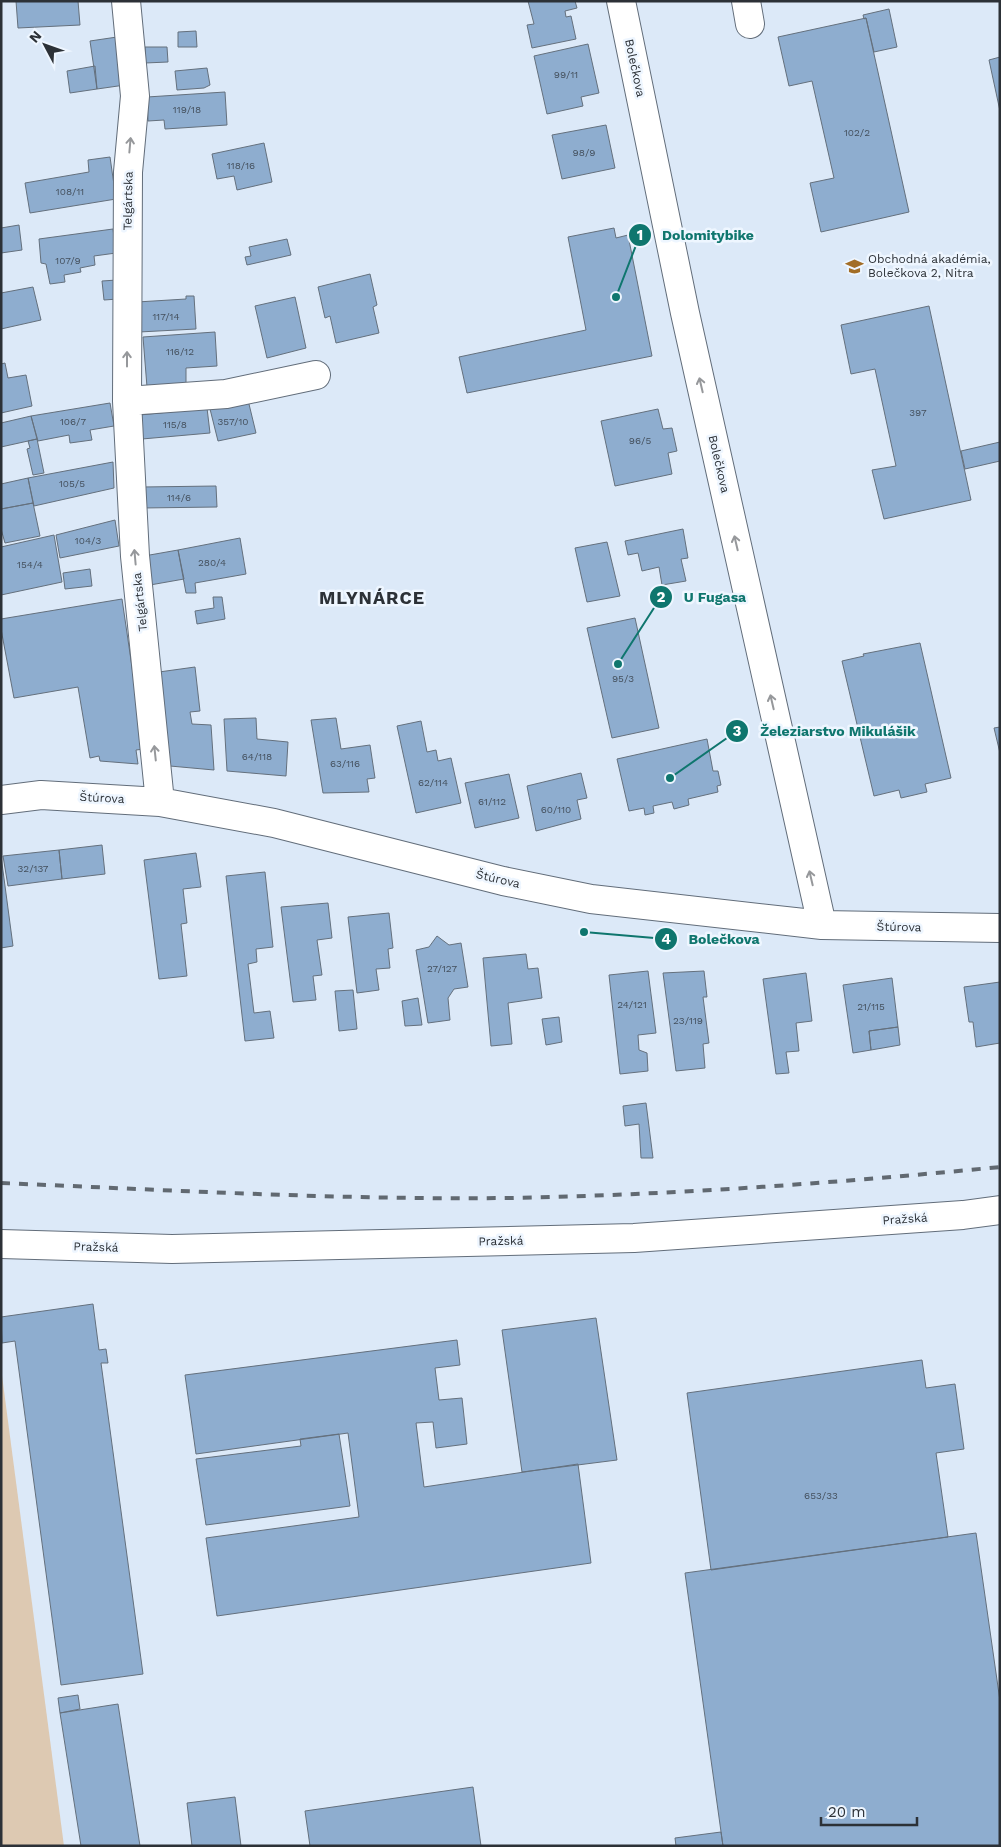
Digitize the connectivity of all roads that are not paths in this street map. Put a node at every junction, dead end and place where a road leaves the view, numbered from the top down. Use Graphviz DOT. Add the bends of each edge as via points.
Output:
graph roads {
  1 [pos="126,1"];
  2 [pos="621,1"];
  3 [pos="316,375"];
  4 [pos="126,401"];
  5 [pos="1,800"];
  6 [pos="160,802"];
  7 [pos="822,925"];
  8 [pos="1000,928"];
  9 [pos="1000,1210"];
  10 [pos="1,1244"];
  4 -- 1 [label="street, Telgártska, one-way" via="128,172 135,96"];
  7 -- 2 [label="street, Bolečkova, one-way" via="685,312"];
  3 -- 4 [label="street" via="226,394"];
  6 -- 4 [label="street, Telgártska, one-way" via="135,556"];
  5 -- 6 [label="street, Štúrova" via="41,795"];
  6 -- 7 [label="street, Štúrova" via="274,823 503,881 591,899"];
  7 -- 8 [label="street, Štúrova"];
  9 -- 10 [label="street, Pražská" via="634,1238 172,1248"];
}
